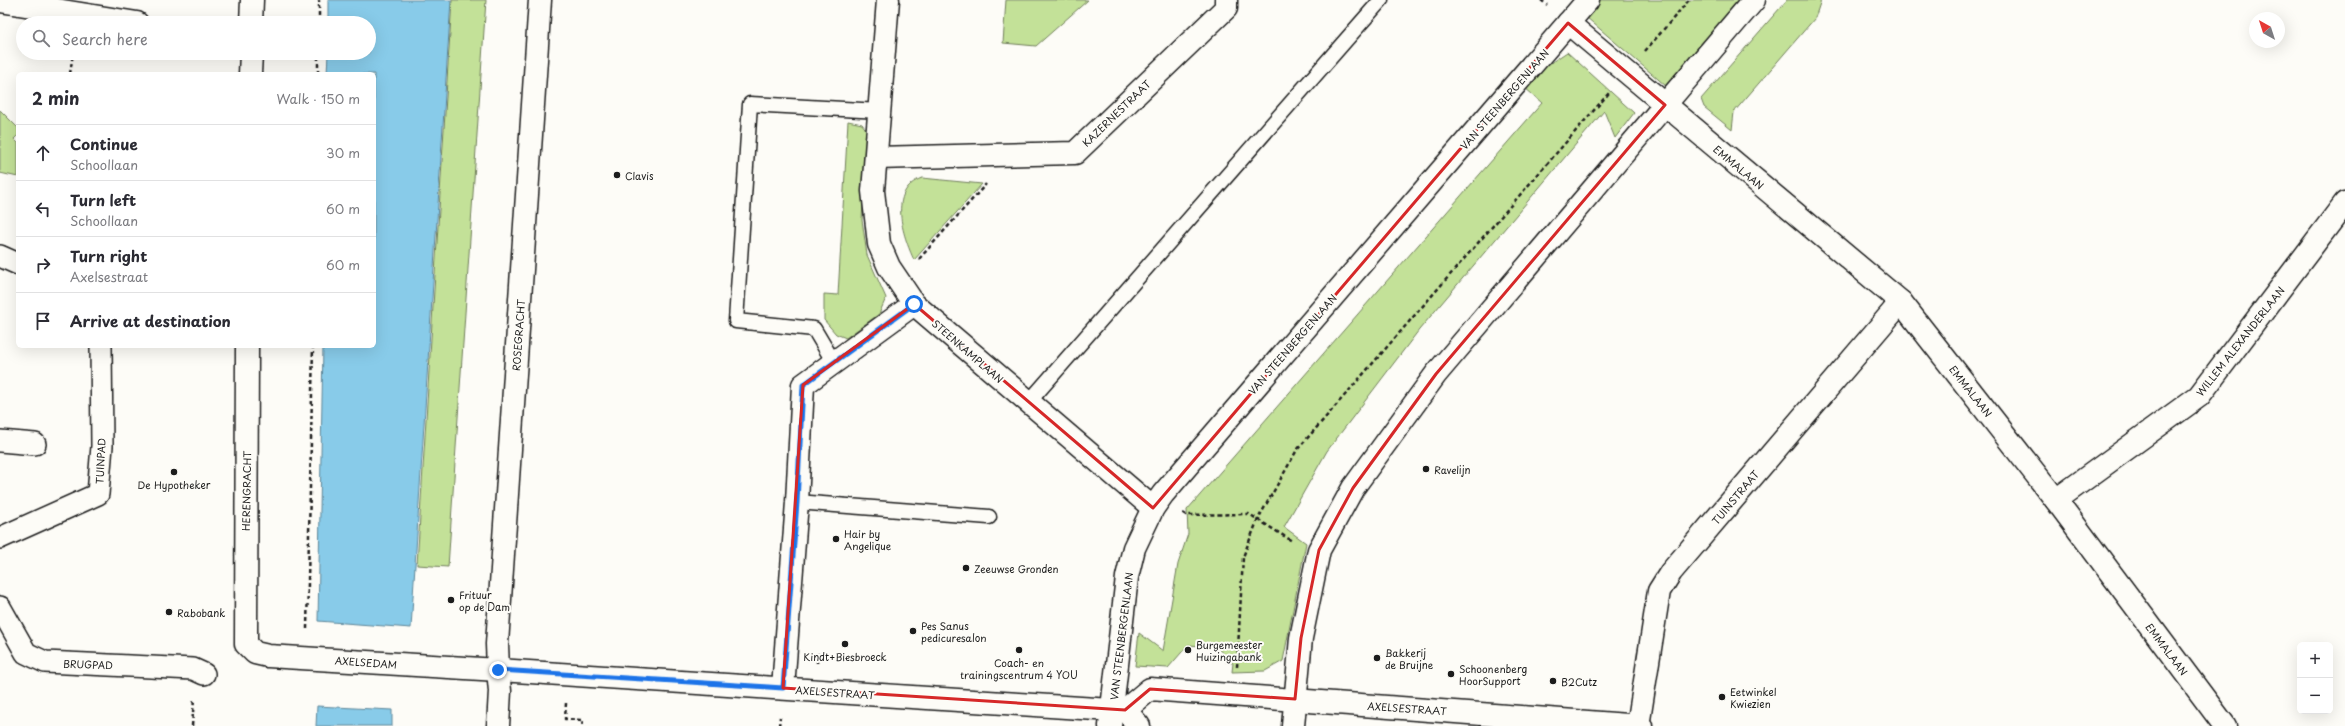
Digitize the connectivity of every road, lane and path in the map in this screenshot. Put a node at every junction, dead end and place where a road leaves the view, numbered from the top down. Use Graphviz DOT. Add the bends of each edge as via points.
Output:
graph roads {
  1 [pos="252,0"];
  2 [pos="319,0"];
  3 [pos="540,0"];
  4 [pos="888,0"];
  5 [pos="1226,0"];
  6 [pos="1380,0"];
  7 [pos="1588,0"];
  8 [pos="1689,0"];
  9 [pos="1754,0"];
  10 [pos="0,1"];
  11 [pos="93,16"];
  12 [pos="251,16"];
  13 [pos="319,16"];
  14 [pos="1568,24"];
  15 [pos="73,60"];
  16 [pos="251,60"];
  17 [pos="318,60"];
  18 [pos="70,72"];
  19 [pos="250,72"];
  20 [pos="318,72"];
  21 [pos="1627,73"];
  22 [pos="1665,105"];
  23 [pos="880,111"];
  24 [pos="1012,154"];
  25 [pos="876,158"];
  26 [pos="2345,203"];
  27 [pos="0,256"];
  28 [pos="16,263"];
  29 [pos="898,282"];
  30 [pos="1901,302"];
  31 [pos="914,304"];
  32 [pos="101,348"];
  33 [pos="247,348"];
  34 [pos="313,348"];
  35 [pos="833,361"];
  36 [pos="1028,403"];
  37 [pos="0,441"];
  38 [pos="35,444"];
  39 [pos="2056,500"];
  40 [pos="1158,501"];
  41 [pos="797,502"];
  42 [pos="989,517"];
  43 [pos="1258,519"];
  44 [pos="0,538"];
  45 [pos="1318,556"];
  46 [pos="0,607"];
  47 [pos="308,618"];
  48 [pos="244,637"];
  49 [pos="498,670"];
  50 [pos="1236,672"];
  51 [pos="204,674"];
  52 [pos="783,688"];
  53 [pos="194,693"];
  54 [pos="1295,699"];
  55 [pos="1116,715"];
  56 [pos="192,726"];
  57 [pos="498,726"];
  58 [pos="1139,726"];
  59 [pos="1293,726"];
  60 [pos="1639,726"];
  61 [pos="2225,726"];
  1 -- 12 [label="street"];
  2 -- 13 [label="path"];
  3 -- 49 [label="street, ROSEGRACHT" via="497,644"];
  4 -- 23 [label="street, STEENKAMPLAAN"];
  5 -- 24 [label="street, KAZERNESTRAAT" via="1226,8 1075,153"];
  6 -- 36 [label="lane"];
  7 -- 14 [label="street, VAN STEENBERGENLAAN"];
  8 -- 21 [label="path"];
  9 -- 22 [label="street"];
  10 -- 11 [label="street"];
  14 -- 21 [label="street"];
  14 -- 40 [label="street, VAN STEENBERGENLAAN"];
  15 -- 18 [label="path"];
  16 -- 19 [label="street"];
  17 -- 20 [label="path"];
  21 -- 22 [label="street"];
  21 -- 43 [label="path" via="1296,450"];
  22 -- 30 [label="street, EMMALAAN"];
  22 -- 45 [label="street" via="1436,374 1353,488"];
  23 -- 25 [label="street, STEENKAMPLAAN"];
  23 -- 35 [label="lane" via="750,104 736,321 814,329"];
  24 -- 25 [label="street, KAZERNESTRAAT"];
  24 -- 29 [label="path"];
  25 -- 29 [label="street, STEENKAMPLAAN" via="873,191 878,244"];
  26 -- 39 [label="street, WILLEM ALEXANDERLAAN" via="2199,396"];
  27 -- 28 [label="street"];
  29 -- 31 [label="street, STEENKAMPLAAN"];
  30 -- 39 [label="street, EMMALAAN"];
  30 -- 60 [label="street, TUINSTRAAT" via="1671,572 1659,591"];
  31 -- 35 [label="street"];
  31 -- 36 [label="street, STEENKAMPLAAN"];
  32 -- 44 [label="street, TUINPAD" via="102,446 98,494"];
  33 -- 48 [label="street, HERENGRACHT"];
  34 -- 47 [label="path"];
  35 -- 41 [label="street" via="803,385"];
  36 -- 40 [label="street, STEENKAMPLAAN"];
  37 -- 38 [label="street"];
  39 -- 61 [label="street, EMMALAAN"];
  40 -- 43 [label="path" via="1186,515 1249,514"];
  40 -- 55 [label="street, VAN STEENBERGENLAAN" via="1134,548 1128,578"];
  41 -- 42 [label="lane"];
  41 -- 52 [label="street"];
  43 -- 45 [label="path"];
  43 -- 50 [label="path" via="1243,557"];
  45 -- 54 [label="street" via="1301,638"];
  46 -- 51 [label="street, BRUGPAD" via="26,652 45,662 194,669"];
  48 -- 49 [label="street, AXELSEDAM" via="250,649 268,656"];
  49 -- 52 [label="street, AXELSESTRAAT"];
  49 -- 57 [label="street, ROSEGRACHT"];
  52 -- 55 [label="street, AXELSESTRAAT"];
  53 -- 56 [label="path"];
  54 -- 55 [label="street, AXELSESTRAAT" via="1150,689"];
  54 -- 59 [label="street"];
  54 -- 60 [label="street, AXELSESTRAAT"];
  55 -- 58 [label="street"];
}
